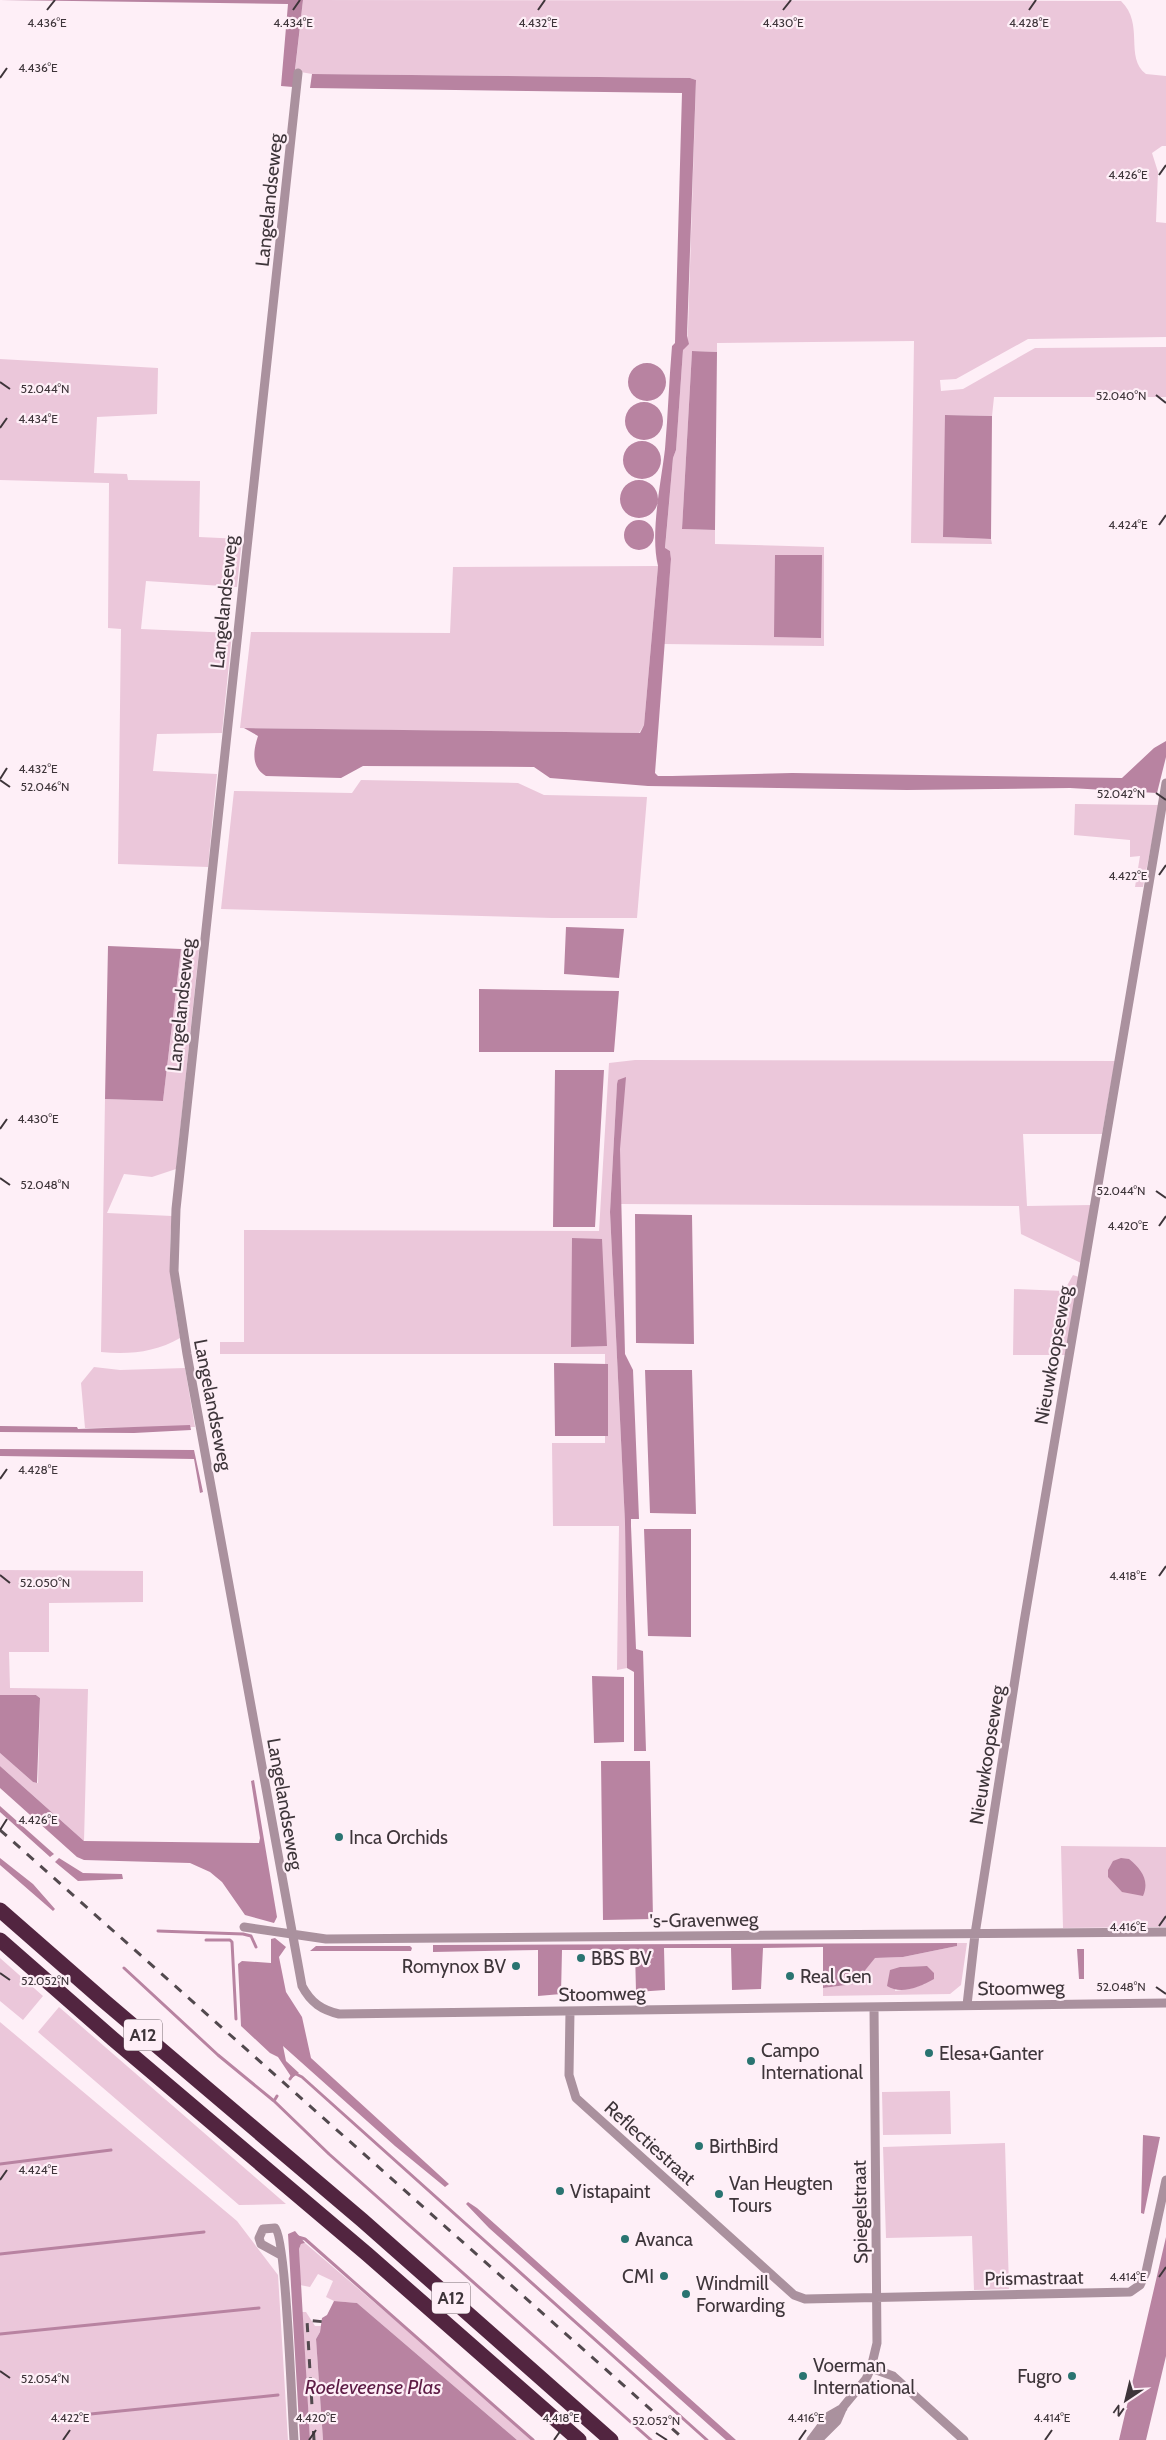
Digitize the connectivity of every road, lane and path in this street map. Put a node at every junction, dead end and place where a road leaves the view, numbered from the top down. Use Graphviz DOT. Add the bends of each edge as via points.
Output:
graph roads {
  1 [pos="298,73"];
  2 [pos="1166,784"];
  3 [pos="0,1910"];
  4 [pos="244,1927"];
  5 [pos="1166,1932"];
  6 [pos="292,1934"];
  7 [pos="975,1934"];
  8 [pos="0,1940"];
  9 [pos="1166,2003"];
  10 [pos="967,2005"];
  11 [pos="874,2007"];
  12 [pos="570,2011"];
  13 [pos="1166,2180"];
  14 [pos="281,2255"];
  15 [pos="878,2298"];
  16 [pos="871,2368"];
  17 [pos="843,2408"];
  18 [pos="294,2440"];
  19 [pos="579,2440"];
  20 [pos="611,2440"];
  21 [pos="811,2440"];
  22 [pos="818,2440"];
  23 [pos="964,2440"];
  1 -- 6 [label="street, Langelandseweg" via="176,1208 174,1271"];
  2 -- 7 [label="street, Nieuwkoopseweg" via="1025,1612"];
  3 -- 20 [label="highway, A12" via="362,2220"];
  4 -- 6 [label="street, 's-Gravenweg"];
  5 -- 7 [label="street, 's-Gravenweg"];
  6 -- 7 [label="street, 's-Gravenweg" via="326,1940"];
  6 -- 12 [label="street, Stoomweg" via="302,1986 308,1997 326,2011 349,2014"];
  7 -- 10 [label="street, Stoomweg"];
  8 -- 19 [label="highway, A12"];
  9 -- 10 [label="street, Stoomweg"];
  10 -- 11 [label="street, Stoomweg"];
  11 -- 12 [label="street, Stoomweg"];
  11 -- 15 [label="street, Spiegelstraat"];
  12 -- 15 [label="street, Reflectiestraat" via="569,2075 576,2098 794,2294 805,2299"];
  13 -- 15 [label="street, Prismastraat" via="1146,2272 1137,2289 1130,2292"];
  14 -- 18 [label="street"];
  15 -- 16 [label="street, Spiegelstraat" via="877,2343"];
  16 -- 17 [label="street, Spiegelstraat"];
  16 -- 23 [label="street" via="893,2376"];
  17 -- 21 [label="street, Spiegelstraat" via="829,2416"];
  17 -- 22 [label="street, Spiegelstraat" via="837,2421"];
}
